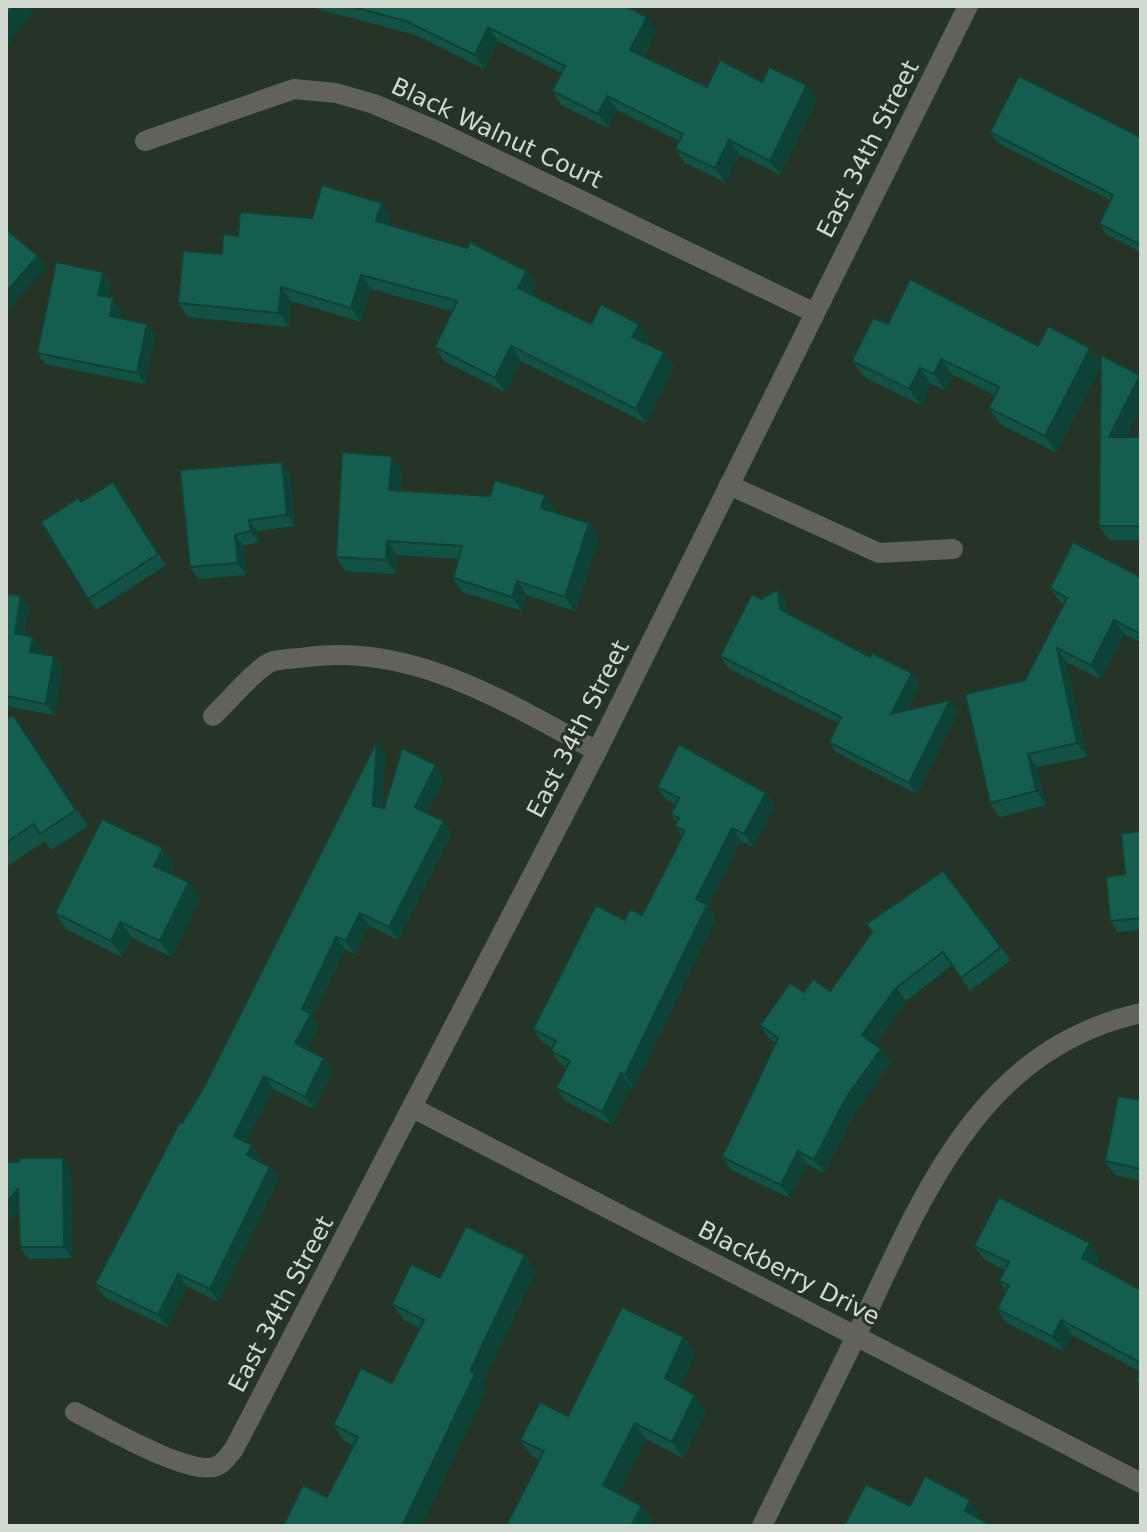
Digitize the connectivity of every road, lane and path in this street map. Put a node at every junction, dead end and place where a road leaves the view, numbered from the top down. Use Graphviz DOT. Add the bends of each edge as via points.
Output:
graph roads {
  1 [pos="968,6"];
  2 [pos="145,141"];
  3 [pos="815,313"];
  4 [pos="729,485"];
  5 [pos="953,549"];
  6 [pos="213,716"];
  7 [pos="597,751"];
  8 [pos="1141,1013"];
  9 [pos="413,1108"];
  10 [pos="856,1337"];
  11 [pos="75,1412"];
  12 [pos="1141,1483"];
  13 [pos="762,1526"];
  1 -- 3 [label="street, East 34th Street"];
  2 -- 3 [label="street, Black Walnut Court" via="294,89 336,93 437,131"];
  3 -- 4 [label="street, East 34th Street"];
  4 -- 5 [label="street" via="879,553"];
  4 -- 7 [label="street, East 34th Street"];
  6 -- 7 [label="street" via="270,662 328,654 379,657 413,663 486,691"];
  7 -- 9 [label="street, East 34th Street"];
  8 -- 10 [label="street" via="1114,1019 1030,1062 970,1123 937,1170"];
  9 -- 10 [label="street, Blackberry Drive"];
  9 -- 11 [label="street, East 34th Street" via="234,1449 218,1466 183,1464"];
  10 -- 12 [label="street, Blackberry Drive"];
  10 -- 13 [label="street"];
}
